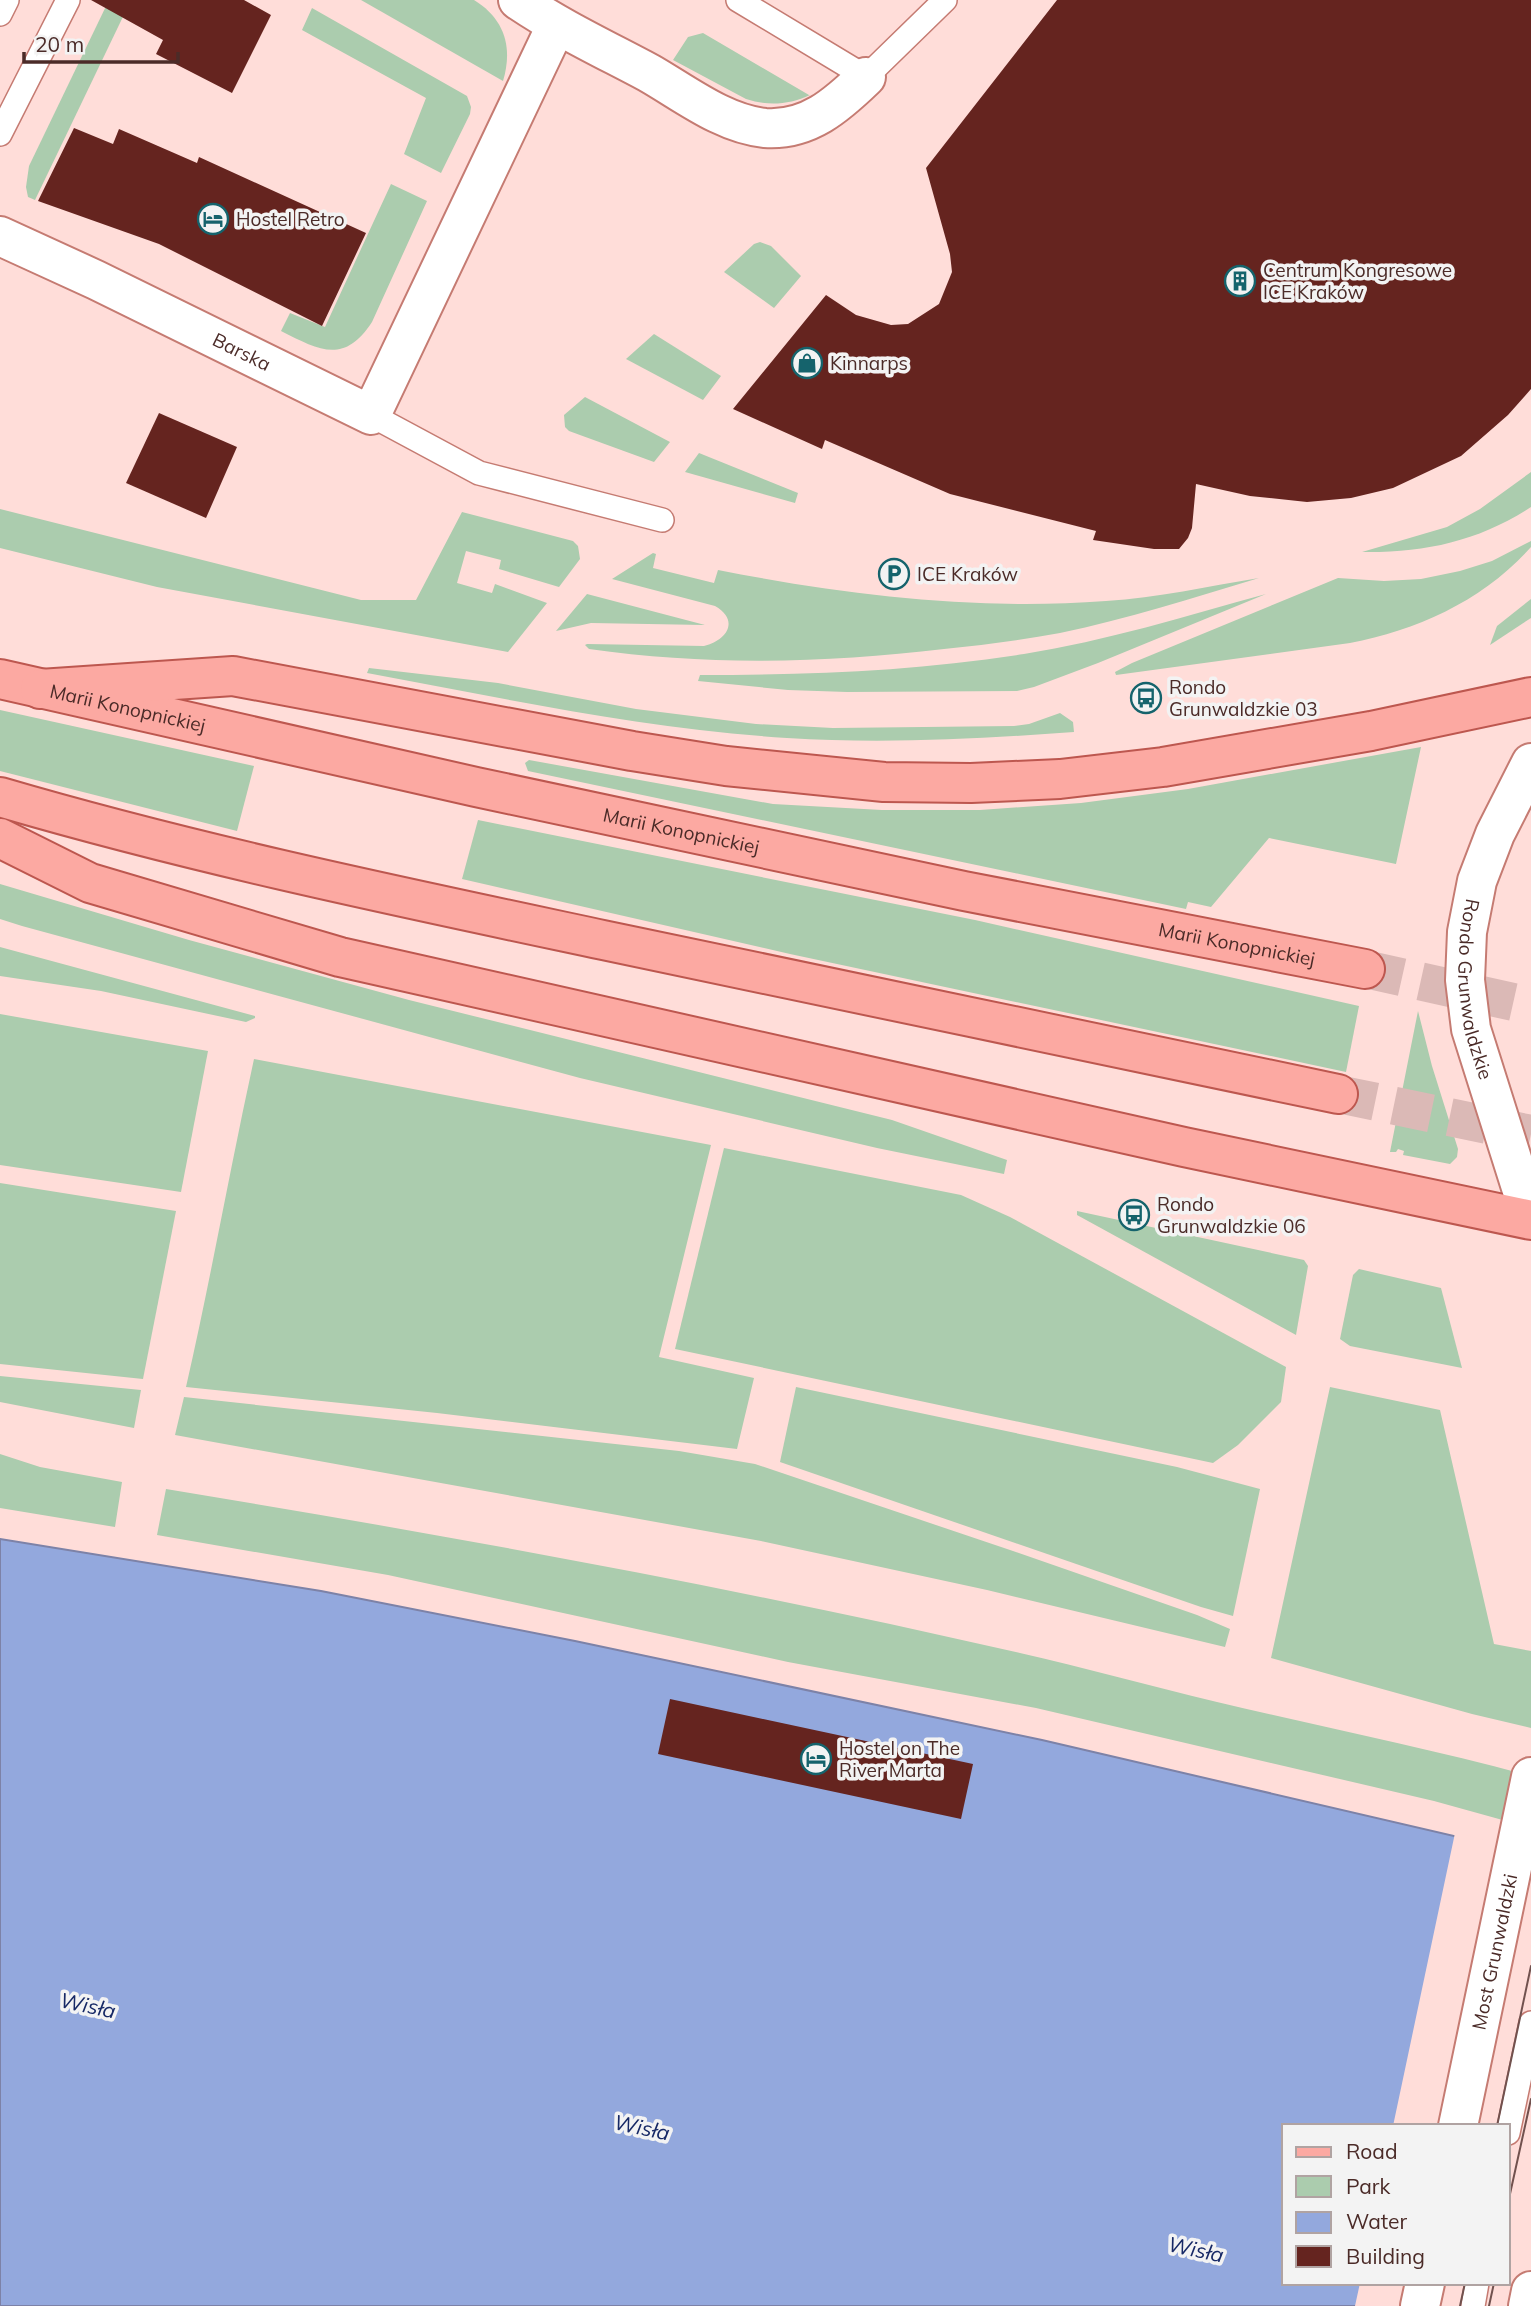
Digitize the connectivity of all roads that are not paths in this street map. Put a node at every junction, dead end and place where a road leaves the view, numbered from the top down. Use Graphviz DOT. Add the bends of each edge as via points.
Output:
graph roads {
  1 [pos="7,0"];
  2 [pos="68,0"];
  3 [pos="518,0"];
  4 [pos="738,0"];
  5 [pos="944,0"];
  6 [pos="562,13"];
  7 [pos="0,14"];
  8 [pos="866,77"];
  9 [pos="0,134"];
  10 [pos="0,236"];
  11 [pos="371,415"];
  12 [pos="662,520"];
  13 [pos="0,679"];
  14 [pos="40,689"];
  15 [pos="1531,697"];
  16 [pos="1531,763"];
  17 [pos="0,797"];
  18 [pos="0,838"];
  19 [pos="1365,970"];
  20 [pos="1338,1094"];
  21 [pos="1531,1220"];
  22 [pos="1531,1777"];
  23 [pos="1531,2023"];
  24 [pos="1458,2124"];
  25 [pos="1510,2124"];
  26 [pos="1424,2285"];
  27 [pos="1477,2285"];
  28 [pos="1531,2291"];
  29 [pos="1420,2306"];
  30 [pos="1473,2306"];
  31 [pos="1528,2306"];
  1 -- 7 [label="lane"];
  2 -- 9 [label="lane"];
  3 -- 6 [label="street"];
  4 -- 8 [label="lane"];
  5 -- 8 [label="lane"];
  6 -- 8 [label="street" via="646,72 722,115 764,128 814,119 839,104"];
  6 -- 11 [label="street"];
  10 -- 11 [label="street, Barska"];
  11 -- 12 [label="lane, Barska" via="479,473"];
  13 -- 14 [label="main road, Marii Konopnickiej"];
  14 -- 15 [label="main road" via="233,676 726,766 884,782 971,783 1163,767 1371,731"];
  14 -- 19 [label="main road, Marii Konopnickiej" via="964,891"];
  16 -- 21 [label="street, Rondo Grunwaldzkie" via="1477,881 1467,932 1465,981 1471,1029"];
  17 -- 20 [label="main road" via="457,909"];
  18 -- 21 [label="main road" via="90,883 341,957 1170,1144"];
  22 -- 24 [label="street, Most Grunwaldzki"];
  23 -- 25 [label="lane"];
  26 -- 29 [label="street"];
  27 -- 30 [label="lane"];
  28 -- 31 [label="street"];
}
